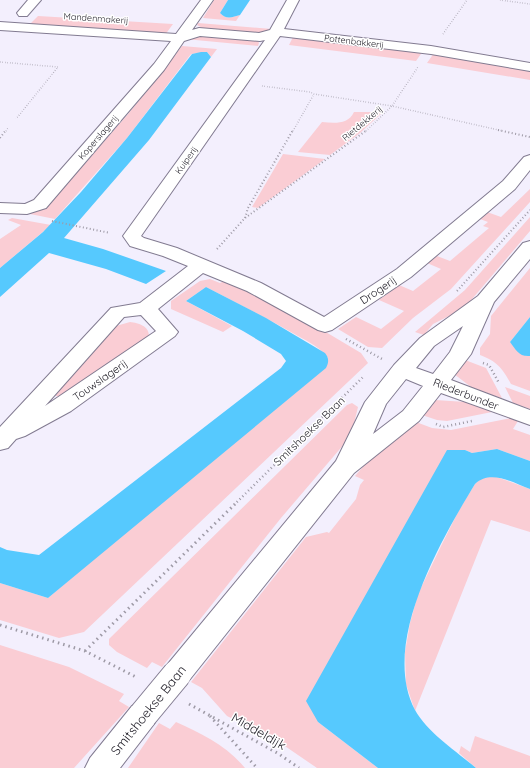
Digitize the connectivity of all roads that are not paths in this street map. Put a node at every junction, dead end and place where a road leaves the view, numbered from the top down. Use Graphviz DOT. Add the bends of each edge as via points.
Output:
graph roads {
  1 [pos="35,0"];
  2 [pos="207,0"];
  3 [pos="293,0"];
  4 [pos="8,12"];
  5 [pos="23,13"];
  6 [pos="36,14"];
  7 [pos="176,23"];
  8 [pos="5,26"];
  9 [pos="195,28"];
  10 [pos="228,34"];
  11 [pos="0,37"];
  12 [pos="181,38"];
  13 [pos="273,40"];
  14 [pos="431,50"];
  15 [pos="421,63"];
  16 [pos="530,67"];
  17 [pos="530,160"];
  18 [pos="8,208"];
  19 [pos="0,220"];
  20 [pos="530,247"];
  21 [pos="201,265"];
  22 [pos="485,300"];
  23 [pos="146,308"];
  24 [pos="402,370"];
  25 [pos="437,383"];
  26 [pos="530,418"];
  27 [pos="1,441"];
  28 [pos="345,467"];
  29 [pos="101,768"];
  1 -- 5 [label="street"];
  2 -- 9 [label="street"];
  3 -- 13 [label="street, Kuiperij"];
  4 -- 5 [label="street"];
  5 -- 6 [label="street"];
  7 -- 9 [label="street, Mandenmakerij"];
  8 -- 11 [label="street"];
  8 -- 12 [label="street, Mandenmakerij"];
  9 -- 10 [label="street, Mandenmakerij"];
  9 -- 12 [label="street, Mandenmakerij"];
  10 -- 13 [label="street, Pottenbakkerij"];
  12 -- 18 [label="street, Koperslagerij" via="159,67 40,204 27,209"];
  13 -- 14 [label="street, Pottenbakkerij"];
  13 -- 21 [label="street, Kuiperij" via="132,236 137,242"];
  14 -- 15 [label="street"];
  14 -- 16 [label="street, Pottenbakkerij"];
  17 -- 21 [label="street, Drogerij" via="509,185 404,273 325,326 254,288"];
  18 -- 19 [label="street"];
  20 -- 22 [label="street, Smitshoekse Baan"];
  21 -- 23 [label="street, Touwslagerij"];
  22 -- 24 [label="street, Smitshoekse Baan" via="427,342"];
  22 -- 25 [label="street, Smitshoekse Baan" via="460,354"];
  23 -- 27 [label="street, Touwslagerij" via="118,312"];
  23 -- 27 [label="street, Touwslagerij" via="168,332 62,406"];
  24 -- 25 [label="street, Riederbunder"];
  24 -- 28 [label="street, Smitshoekse Baan" via="376,402"];
  25 -- 26 [label="street, Riederbunder"];
  25 -- 28 [label="street, Smitshoekse Baan" via="411,416"];
  28 -- 29 [label="street, Smitshoekse Baan, bridge"];
}
